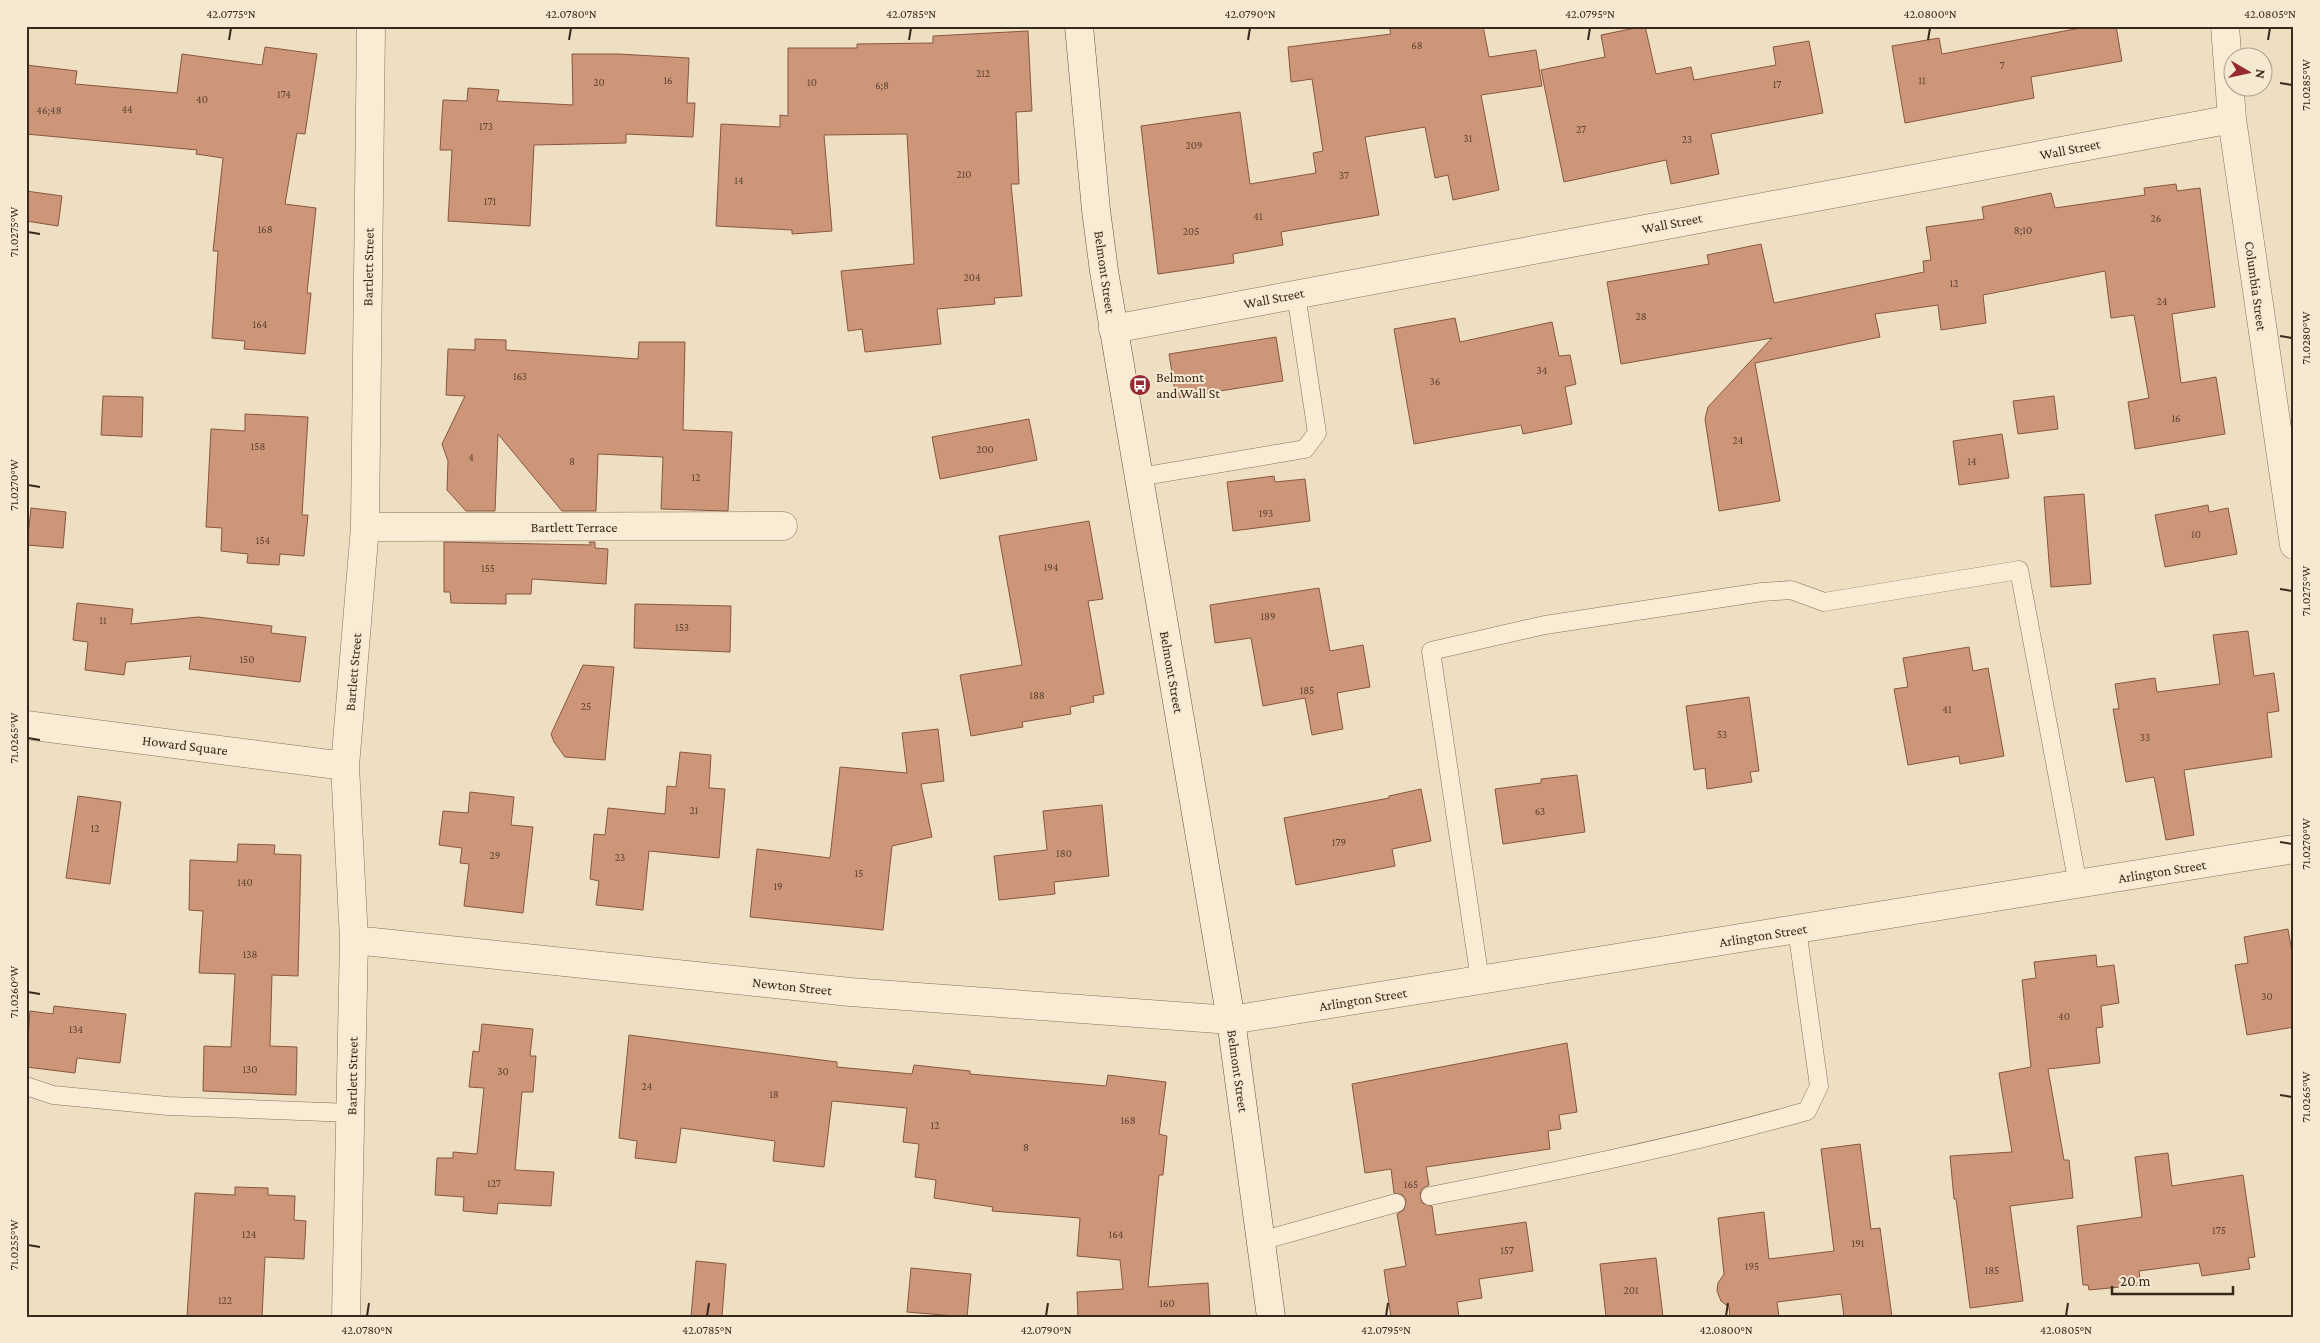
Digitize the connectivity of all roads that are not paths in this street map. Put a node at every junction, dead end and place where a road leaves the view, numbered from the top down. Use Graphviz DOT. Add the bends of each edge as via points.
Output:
graph roads {
  1 [pos="371,26"];
  2 [pos="1080,26"];
  3 [pos="2225,26"];
  4 [pos="2232,119"];
  5 [pos="1296,294"];
  6 [pos="1113,329"];
  7 [pos="1138,476"];
  8 [pos="783,526"];
  9 [pos="365,527"];
  10 [pos="2294,545"];
  11 [pos="26,725"];
  12 [pos="345,766"];
  13 [pos="2294,849"];
  14 [pos="2078,884"];
  15 [pos="1797,929"];
  16 [pos="354,940"];
  17 [pos="1480,980"];
  18 [pos="1231,1020"];
  19 [pos="26,1086"];
  20 [pos="351,1113"];
  21 [pos="1430,1196"];
  22 [pos="1396,1203"];
  23 [pos="1261,1240"];
  24 [pos="346,1317"];
  25 [pos="1271,1317"];
  1 -- 9 [label="street, Bartlett Street"];
  2 -- 6 [label="street, Belmont Street" via="1096,210"];
  3 -- 4 [label="street, Columbia Street"];
  4 -- 5 [label="street, Wall Street"];
  4 -- 10 [label="street, Columbia Street"];
  5 -- 6 [label="street, Wall Street"];
  5 -- 7 [label="lane" via="1317,433 1305,449"];
  6 -- 7 [label="street, Belmont Street"];
  7 -- 18 [label="street, Belmont Street"];
  8 -- 9 [label="street, Bartlett Terrace"];
  9 -- 12 [label="street, Bartlett Street"];
  11 -- 12 [label="street, Howard Square"];
  12 -- 16 [label="street, Bartlett Street"];
  13 -- 14 [label="street, Arlington Street"];
  14 -- 15 [label="street, Arlington Street"];
  14 -- 17 [label="lane" via="2019,570 1824,602 1791,590 1762,592 1545,626 1431,651"];
  15 -- 17 [label="street, Arlington Street"];
  15 -- 21 [label="lane" via="1819,1086 1807,1111 1609,1160"];
  16 -- 18 [label="street, Newton Street" via="850,992"];
  16 -- 20 [label="street, Bartlett Street"];
  17 -- 18 [label="street, Arlington Street"];
  18 -- 23 [label="street, Belmont Street"];
  19 -- 20 [label="lane" via="53,1095 168,1106"];
  20 -- 24 [label="street, Bartlett Street"];
  22 -- 23 [label="lane"];
  23 -- 25 [label="street, Belmont Street"];
}
